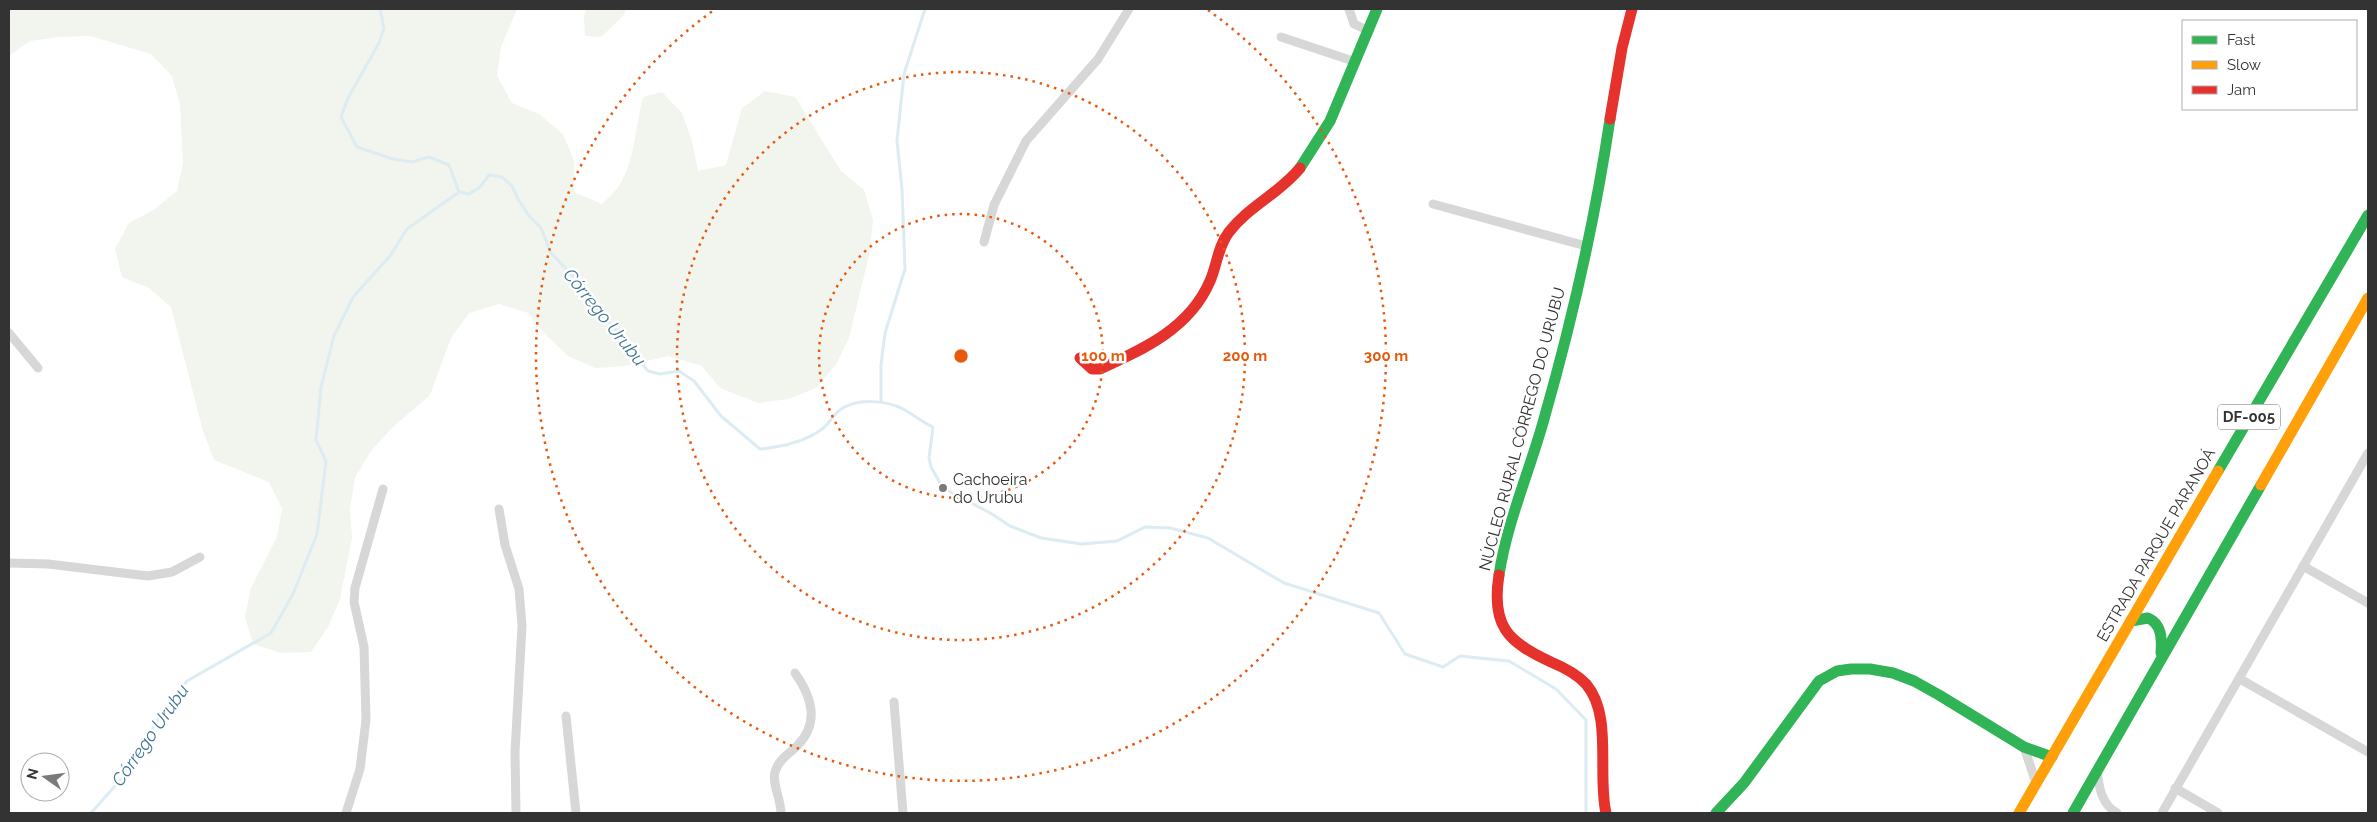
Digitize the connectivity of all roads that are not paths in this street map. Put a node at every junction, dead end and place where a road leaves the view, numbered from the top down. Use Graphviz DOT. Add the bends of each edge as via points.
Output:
graph roads {
  1 [pos="1129,9"];
  2 [pos="1349,9"];
  3 [pos="1377,9"];
  4 [pos="1632,9"];
  5 [pos="1369,31"];
  6 [pos="1281,37"];
  7 [pos="1356,62"];
  8 [pos="1433,204"];
  9 [pos="2368,215"];
  10 [pos="984,242"];
  11 [pos="1586,246"];
  12 [pos="2368,298"];
  13 [pos="9,333"];
  14 [pos="1080,358"];
  15 [pos="38,368"];
  16 [pos="2368,453"];
  17 [pos="383,489"];
  18 [pos="499,509"];
  19 [pos="200,557"];
  20 [pos="9,563"];
  21 [pos="2303,566"];
  22 [pos="2368,603"];
  23 [pos="2132,621"];
  24 [pos="2161,656"];
  25 [pos="795,673"];
  26 [pos="2240,679"];
  27 [pos="894,702"];
  28 [pos="566,716"];
  29 [pos="2024,747"];
  30 [pos="2368,752"];
  31 [pos="2052,757"];
  32 [pos="2097,770"];
  33 [pos="2036,783"];
  34 [pos="2175,788"];
  35 [pos="346,813"];
  36 [pos="516,813"];
  37 [pos="576,813"];
  38 [pos="781,813"];
  39 [pos="903,813"];
  40 [pos="1606,813"];
  41 [pos="1716,813"];
  42 [pos="2019,813"];
  43 [pos="2073,813"];
  44 [pos="2117,813"];
  45 [pos="2162,813"];
  46 [pos="2218,813"];
  1 -- 10 [label="street" via="1098,59 1026,141 994,205"];
  2 -- 5 [label="street" via="1354,24"];
  3 -- 5 [label="street"];
  4 -- 11 [label="street, NÚCLEO RURAL CÓRREGO DO URUBU" via="1619,55 1604,162"];
  5 -- 7 [label="street"];
  6 -- 7 [label="street"];
  7 -- 14 [label="street" via="1310,158 1291,179 1238,221 1227,234 1210,281 1188,316 1161,340 1100,369 1092,369"];
  8 -- 11 [label="street"];
  9 -- 23 [label="street, ESTRADA PARQUE PARANOÁ / DF-005"];
  11 -- 40 [label="street, NÚCLEO RURAL CÓRREGO DO URUBU" via="1546,415 1508,538 1497,590 1497,611 1501,622 1519,645 1534,656 1579,677 1591,691 1602,734"];
  12 -- 24 [label="street, DF-005"];
  13 -- 15 [label="street"];
  16 -- 21 [label="street"];
  17 -- 35 [label="street" via="354,595 364,647 366,720 360,769"];
  18 -- 36 [label="street" via="505,544 519,589 522,626 515,752"];
  19 -- 20 [label="street" via="172,572 148,576 48,564"];
  21 -- 22 [label="street"];
  21 -- 26 [label="street"];
  23 -- 24 [label="street" via="2147,618 2158,624 2162,634"];
  23 -- 31 [label="street, ESTRADA PARQUE PARANOÁ / DF-005"];
  24 -- 32 [label="street, DF-005"];
  25 -- 38 [label="street" via="810,700 812,717 809,733 778,764 775,773"];
  26 -- 30 [label="street"];
  26 -- 34 [label="street"];
  27 -- 39 [label="street"];
  28 -- 37 [label="street"];
  29 -- 31 [label="street"];
  29 -- 33 [label="street"];
  29 -- 41 [label="street" via="1914,681 1870,669 1837,671 1819,681 1744,783"];
  31 -- 33 [label="street, ESTRADA PARQUE PARANOÁ / DF-005"];
  32 -- 43 [label="street, DF-005"];
  32 -- 44 [label="street" via="2105,802"];
  33 -- 42 [label="street, ESTRADA PARQUE PARANOÁ / DF-005"];
  34 -- 45 [label="street"];
  34 -- 46 [label="street"];
}
